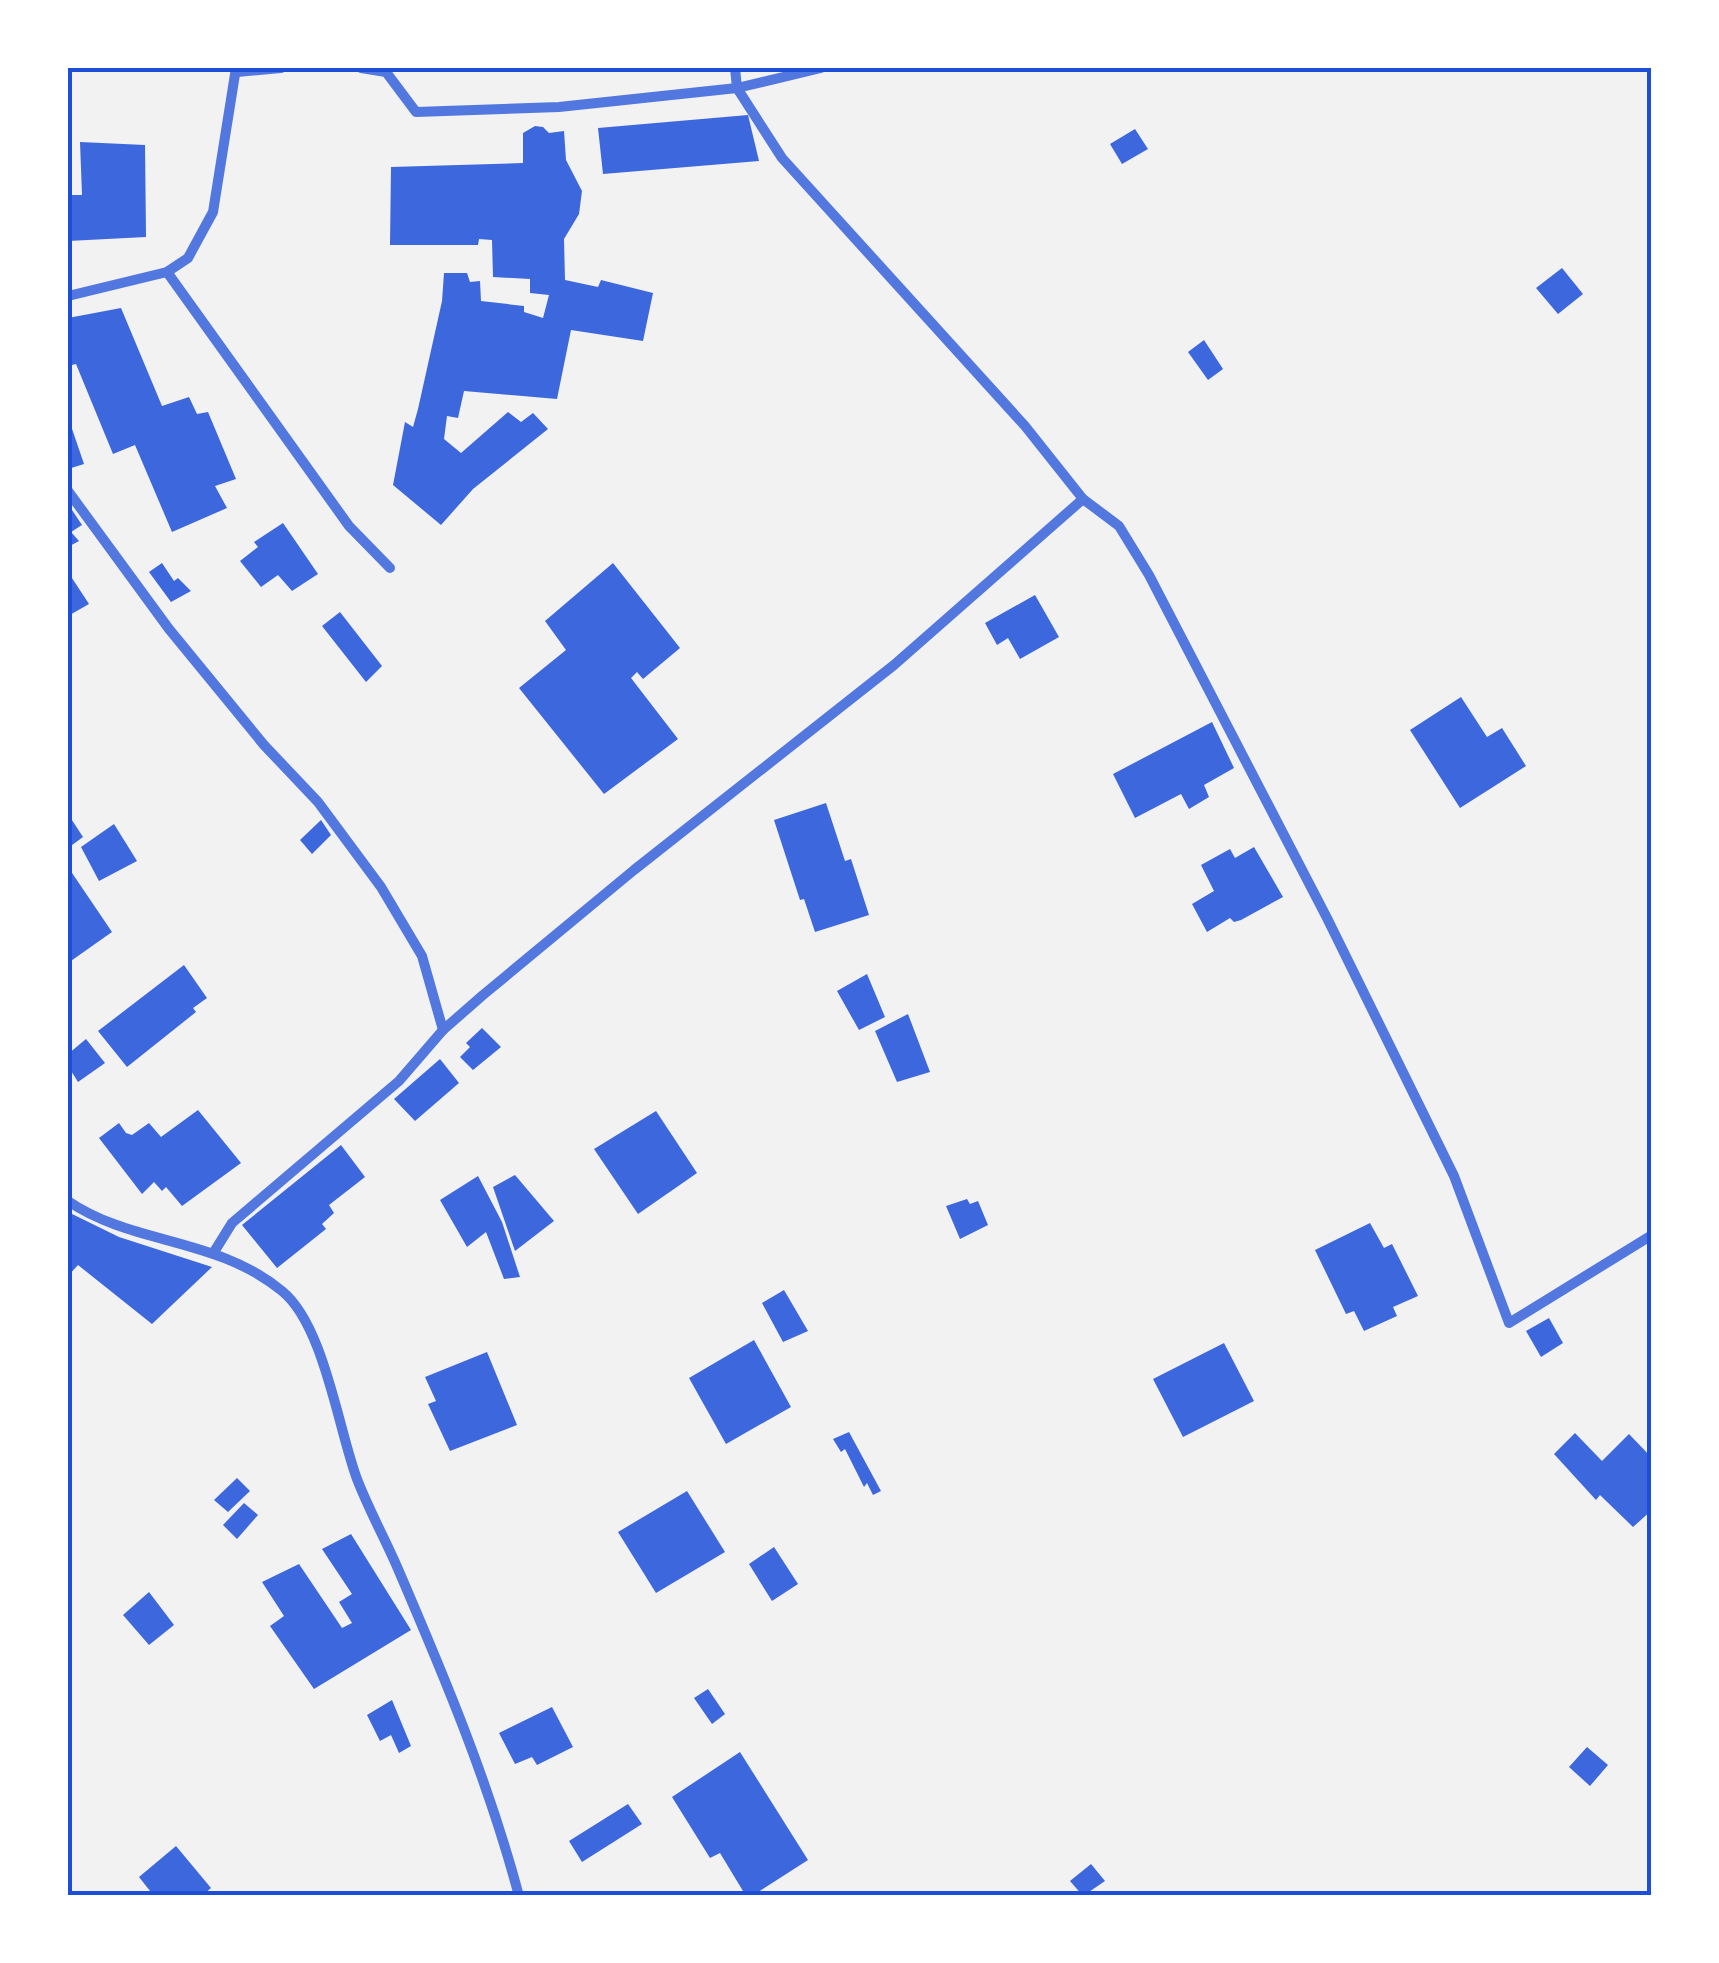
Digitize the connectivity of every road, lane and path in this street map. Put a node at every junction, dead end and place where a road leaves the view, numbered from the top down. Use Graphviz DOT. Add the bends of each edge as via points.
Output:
graph roads {
  1 [pos="281,68"];
  2 [pos="361,68"];
  3 [pos="735,68"];
  4 [pos="821,68"];
  5 [pos="237,70"];
  6 [pos="737,88"];
  7 [pos="167,272"];
  8 [pos="68,296"];
  9 [pos="68,490"];
  10 [pos="1083,499"];
  11 [pos="390,568"];
  12 [pos="443,1030"];
  13 [pos="68,1201"];
  14 [pos="1652,1234"];
  15 [pos="214,1252"];
  16 [pos="519,1896"];
  1 -- 5 [label="street"];
  2 -- 6 [label="street" via="386,72 416,112 559,107"];
  3 -- 6 [label="street"];
  4 -- 6 [label="street"];
  5 -- 7 [label="street" via="213,212 188,258"];
  6 -- 10 [label="street" via="782,158"];
  7 -- 8 [label="street"];
  7 -- 11 [label="street" via="349,526"];
  9 -- 12 [label="street" via="169,628 318,802 380,887 422,956"];
  10 -- 12 [label="street" via="894,665"];
  10 -- 14 [label="street" via="1119,526 1149,575 1310,884 1454,1176 1510,1324"];
  12 -- 15 [label="street" via="399,1081 232,1224"];
  13 -- 15 [label="street"];
  15 -- 16 [label="street" via="251,1267 287,1294 310,1328 358,1479 468,1734"];
}
